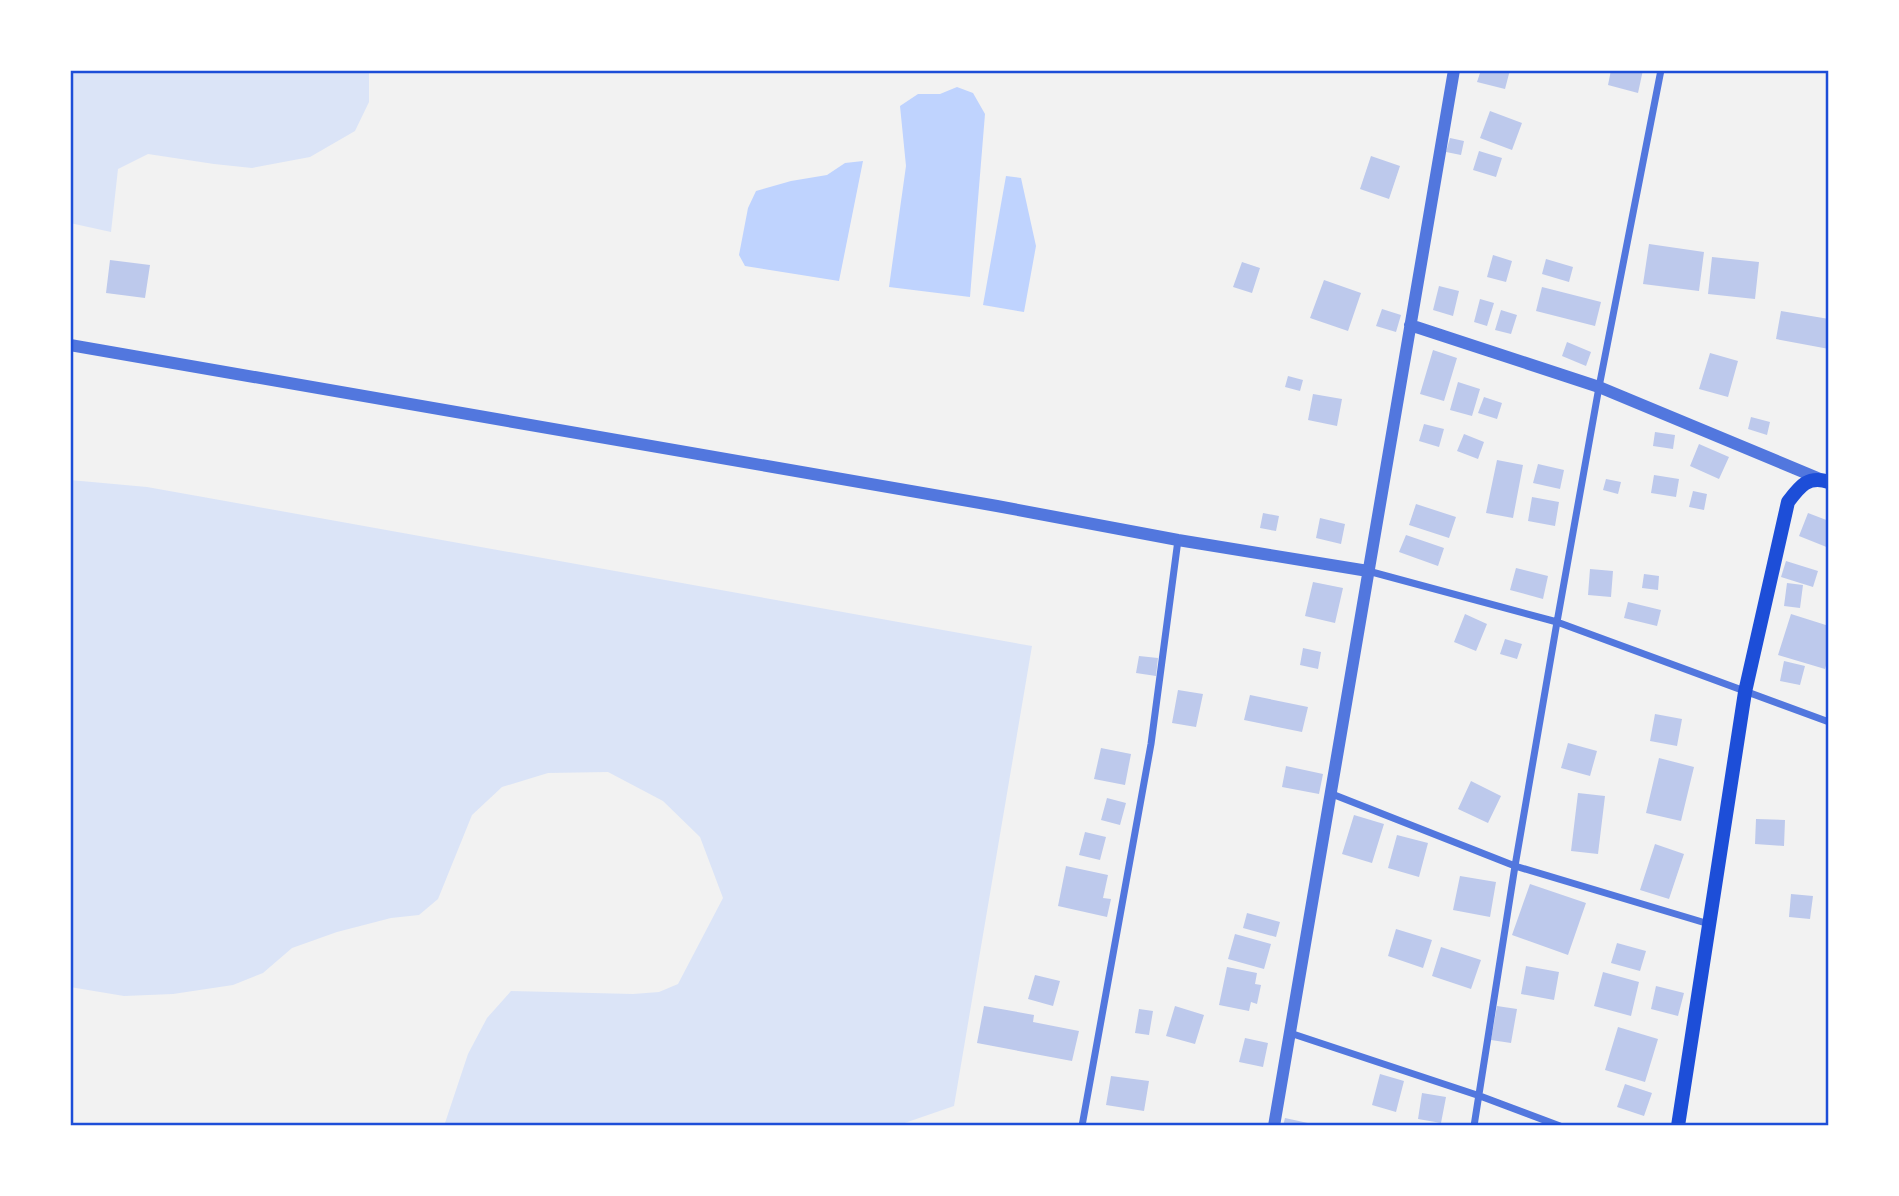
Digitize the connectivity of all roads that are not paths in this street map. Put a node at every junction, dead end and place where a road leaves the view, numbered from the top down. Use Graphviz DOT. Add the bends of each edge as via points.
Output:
graph roads {
  1 [pos="1454,70"];
  2 [pos="1661,70"];
  3 [pos="1410,325"];
  4 [pos="70,345"];
  5 [pos="1600,387"];
  6 [pos="1824,481"];
  7 [pos="1178,540"];
  8 [pos="1368,571"];
  9 [pos="1557,622"];
  10 [pos="1745,692"];
  11 [pos="1829,722"];
  12 [pos="1332,794"];
  13 [pos="1515,866"];
  14 [pos="1710,924"];
  15 [pos="1290,1033"];
  16 [pos="1480,1096"];
  17 [pos="1082,1126"];
  18 [pos="1275,1126"];
  19 [pos="1474,1126"];
  20 [pos="1560,1126"];
  21 [pos="1678,1126"];
  1 -- 3 [label="street"];
  2 -- 5 [label="street"];
  3 -- 5 [label="street"];
  3 -- 8 [label="street"];
  4 -- 7 [label="street"];
  5 -- 6 [label="street"];
  5 -- 9 [label="street"];
  6 -- 10 [label="main road" via="1812,480 1799,487 1788,502"];
  7 -- 8 [label="street"];
  7 -- 17 [label="street" via="1151,744"];
  8 -- 9 [label="street"];
  8 -- 12 [label="street"];
  9 -- 10 [label="street"];
  9 -- 13 [label="street"];
  10 -- 11 [label="street"];
  10 -- 14 [label="main road"];
  12 -- 13 [label="street"];
  12 -- 15 [label="street"];
  13 -- 14 [label="street"];
  13 -- 16 [label="street"];
  14 -- 21 [label="main road"];
  15 -- 16 [label="street"];
  15 -- 18 [label="street"];
  16 -- 19 [label="street"];
  16 -- 20 [label="street"];
}
